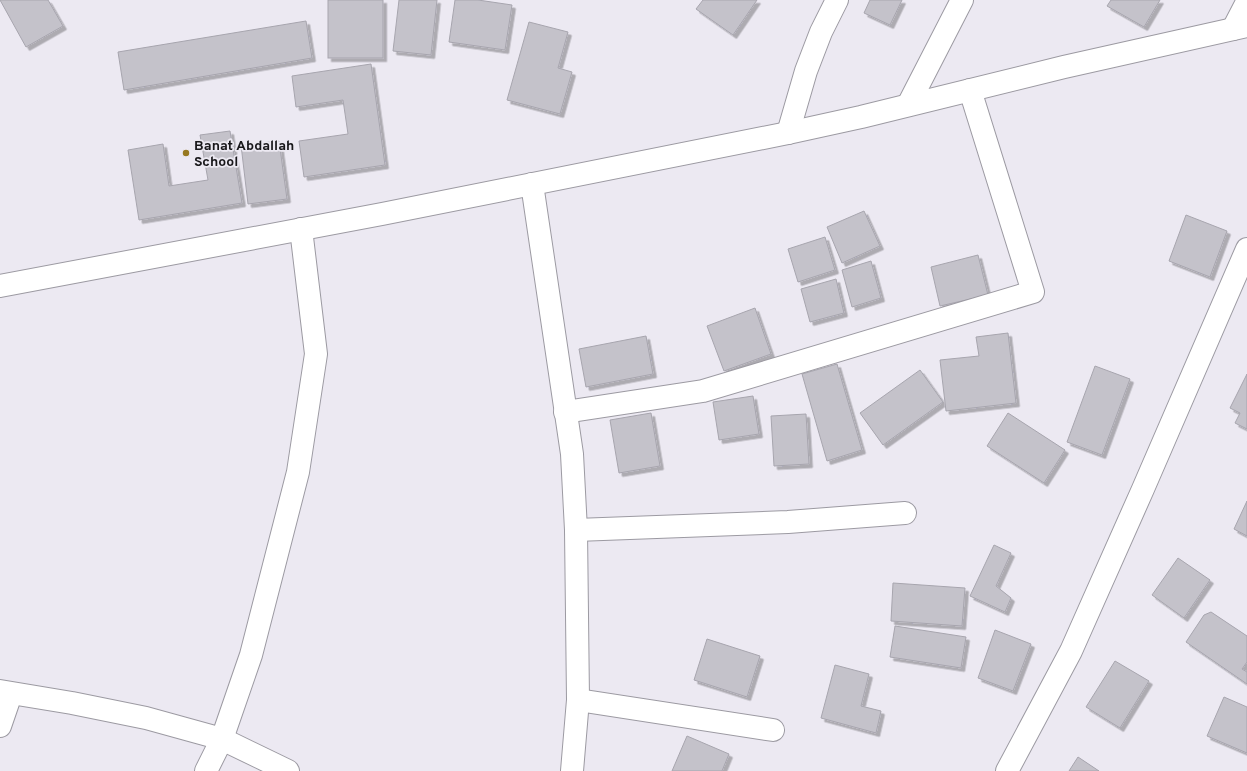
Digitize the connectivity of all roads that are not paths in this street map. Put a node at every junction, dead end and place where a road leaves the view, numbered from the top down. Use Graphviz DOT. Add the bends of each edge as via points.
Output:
graph roads {
  1 [pos="837,0"];
  2 [pos="962,0"];
  3 [pos="1247,2"];
  4 [pos="1240,27"];
  5 [pos="970,90"];
  6 [pos="908,105"];
  7 [pos="788,133"];
  8 [pos="532,184"];
  9 [pos="301,229"];
  10 [pos="1247,249"];
  11 [pos="0,286"];
  12 [pos="565,412"];
  13 [pos="905,513"];
  14 [pos="576,530"];
  15 [pos="6,692"];
  16 [pos="578,700"];
  17 [pos="0,726"];
  18 [pos="773,730"];
  19 [pos="222,739"];
  20 [pos="206,771"];
  21 [pos="288,771"];
  22 [pos="572,771"];
  23 [pos="1007,771"];
  1 -- 7 [label="street" via="821,32"];
  2 -- 6 [label="street"];
  3 -- 4 [label="street"];
  4 -- 5 [label="street"];
  5 -- 6 [label="street"];
  5 -- 12 [label="street" via="1033,292 703,391"];
  6 -- 7 [label="street"];
  7 -- 8 [label="street"];
  8 -- 9 [label="street"];
  8 -- 12 [label="street"];
  9 -- 11 [label="street"];
  9 -- 19 [label="street" via="316,354 298,472 251,655"];
  10 -- 23 [label="street" via="1071,651"];
  12 -- 14 [label="street" via="572,454"];
  13 -- 14 [label="street" via="788,522"];
  14 -- 16 [label="street"];
  15 -- 17 [label="street"];
  15 -- 19 [label="street" via="146,718"];
  16 -- 18 [label="street"];
  16 -- 22 [label="street"];
  19 -- 20 [label="street"];
  19 -- 21 [label="street"];
}
